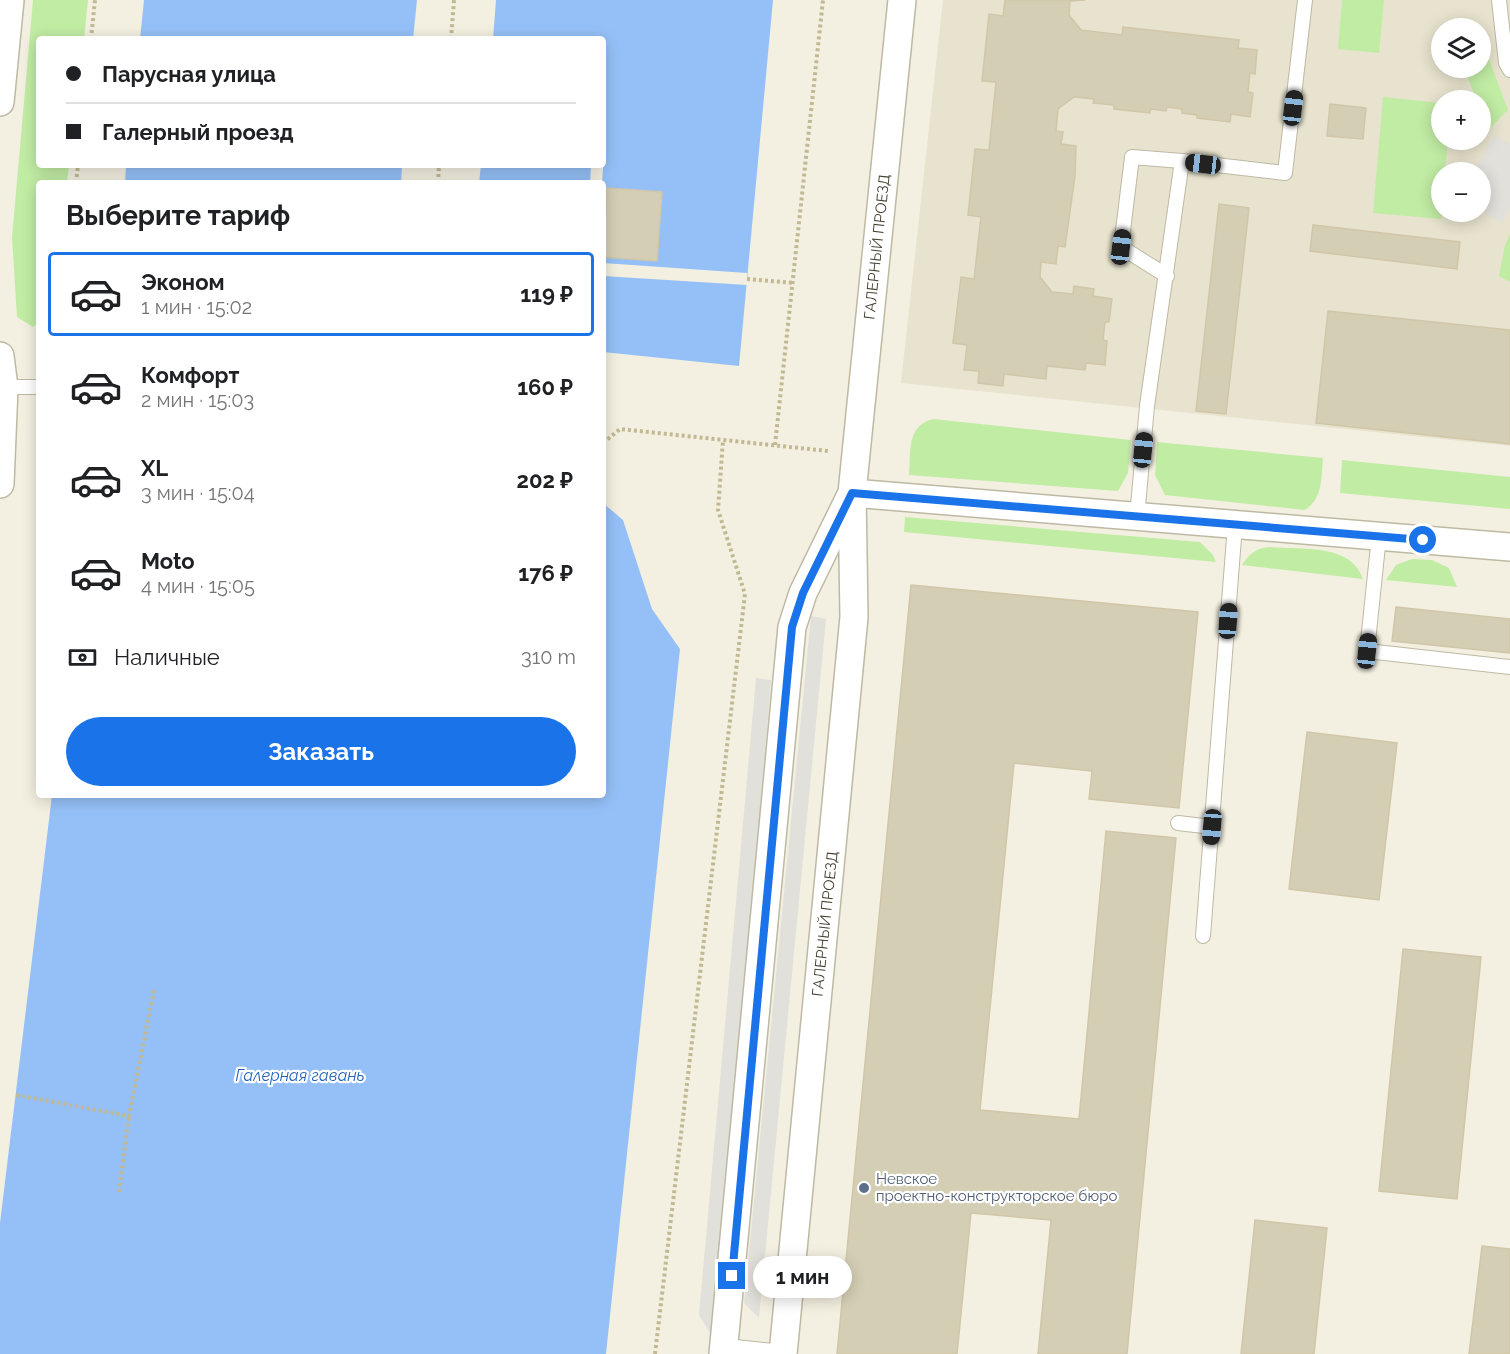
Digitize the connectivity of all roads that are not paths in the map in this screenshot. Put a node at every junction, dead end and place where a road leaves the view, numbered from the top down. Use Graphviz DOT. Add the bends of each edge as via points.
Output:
graph roads {
  1 [pos="10,0"];
  2 [pos="902,0"];
  3 [pos="1305,0"];
  4 [pos="1499,0"];
  5 [pos="1510,70"];
  6 [pos="0,102"];
  7 [pos="1182,161"];
  8 [pos="1167,276"];
  9 [pos="0,356"];
  10 [pos="36,387"];
  11 [pos="2,388"];
  12 [pos="0,484"];
  13 [pos="852,493"];
  14 [pos="1137,516"];
  15 [pos="1235,525"];
  16 [pos="1379,536"];
  17 [pos="1510,547"];
  18 [pos="1510,667"];
  19 [pos="1178,823"];
  20 [pos="1212,827"];
  21 [pos="1203,936"];
  22 [pos="724,1350"];
  23 [pos="783,1353"];
  1 -- 6 [label="street"];
  2 -- 13 [label="street, ГАЛЕРНЫЙ ПРОЕЗД"];
  3 -- 7 [label="lane" via="1285,173"];
  4 -- 5 [label="lane"];
  7 -- 8 [label="lane"];
  7 -- 8 [label="lane" via="1132,157 1121,247"];
  8 -- 14 [label="lane" via="1147,406"];
  9 -- 11 [label="street"];
  10 -- 11 [label="lane"];
  11 -- 12 [label="street"];
  13 -- 14 [label="street"];
  13 -- 22 [label="street, ГАЛЕРНЫЙ ПРОЕЗД" via="803,593 792,627"];
  13 -- 23 [label="street, ГАЛЕРНЫЙ ПРОЕЗД" via="854,617"];
  14 -- 15 [label="street"];
  15 -- 16 [label="street"];
  15 -- 20 [label="lane"];
  16 -- 17 [label="street"];
  16 -- 18 [label="lane" via="1367,651"];
  19 -- 20 [label="lane"];
  20 -- 21 [label="lane"];
  22 -- 23 [label="lane"];
}
